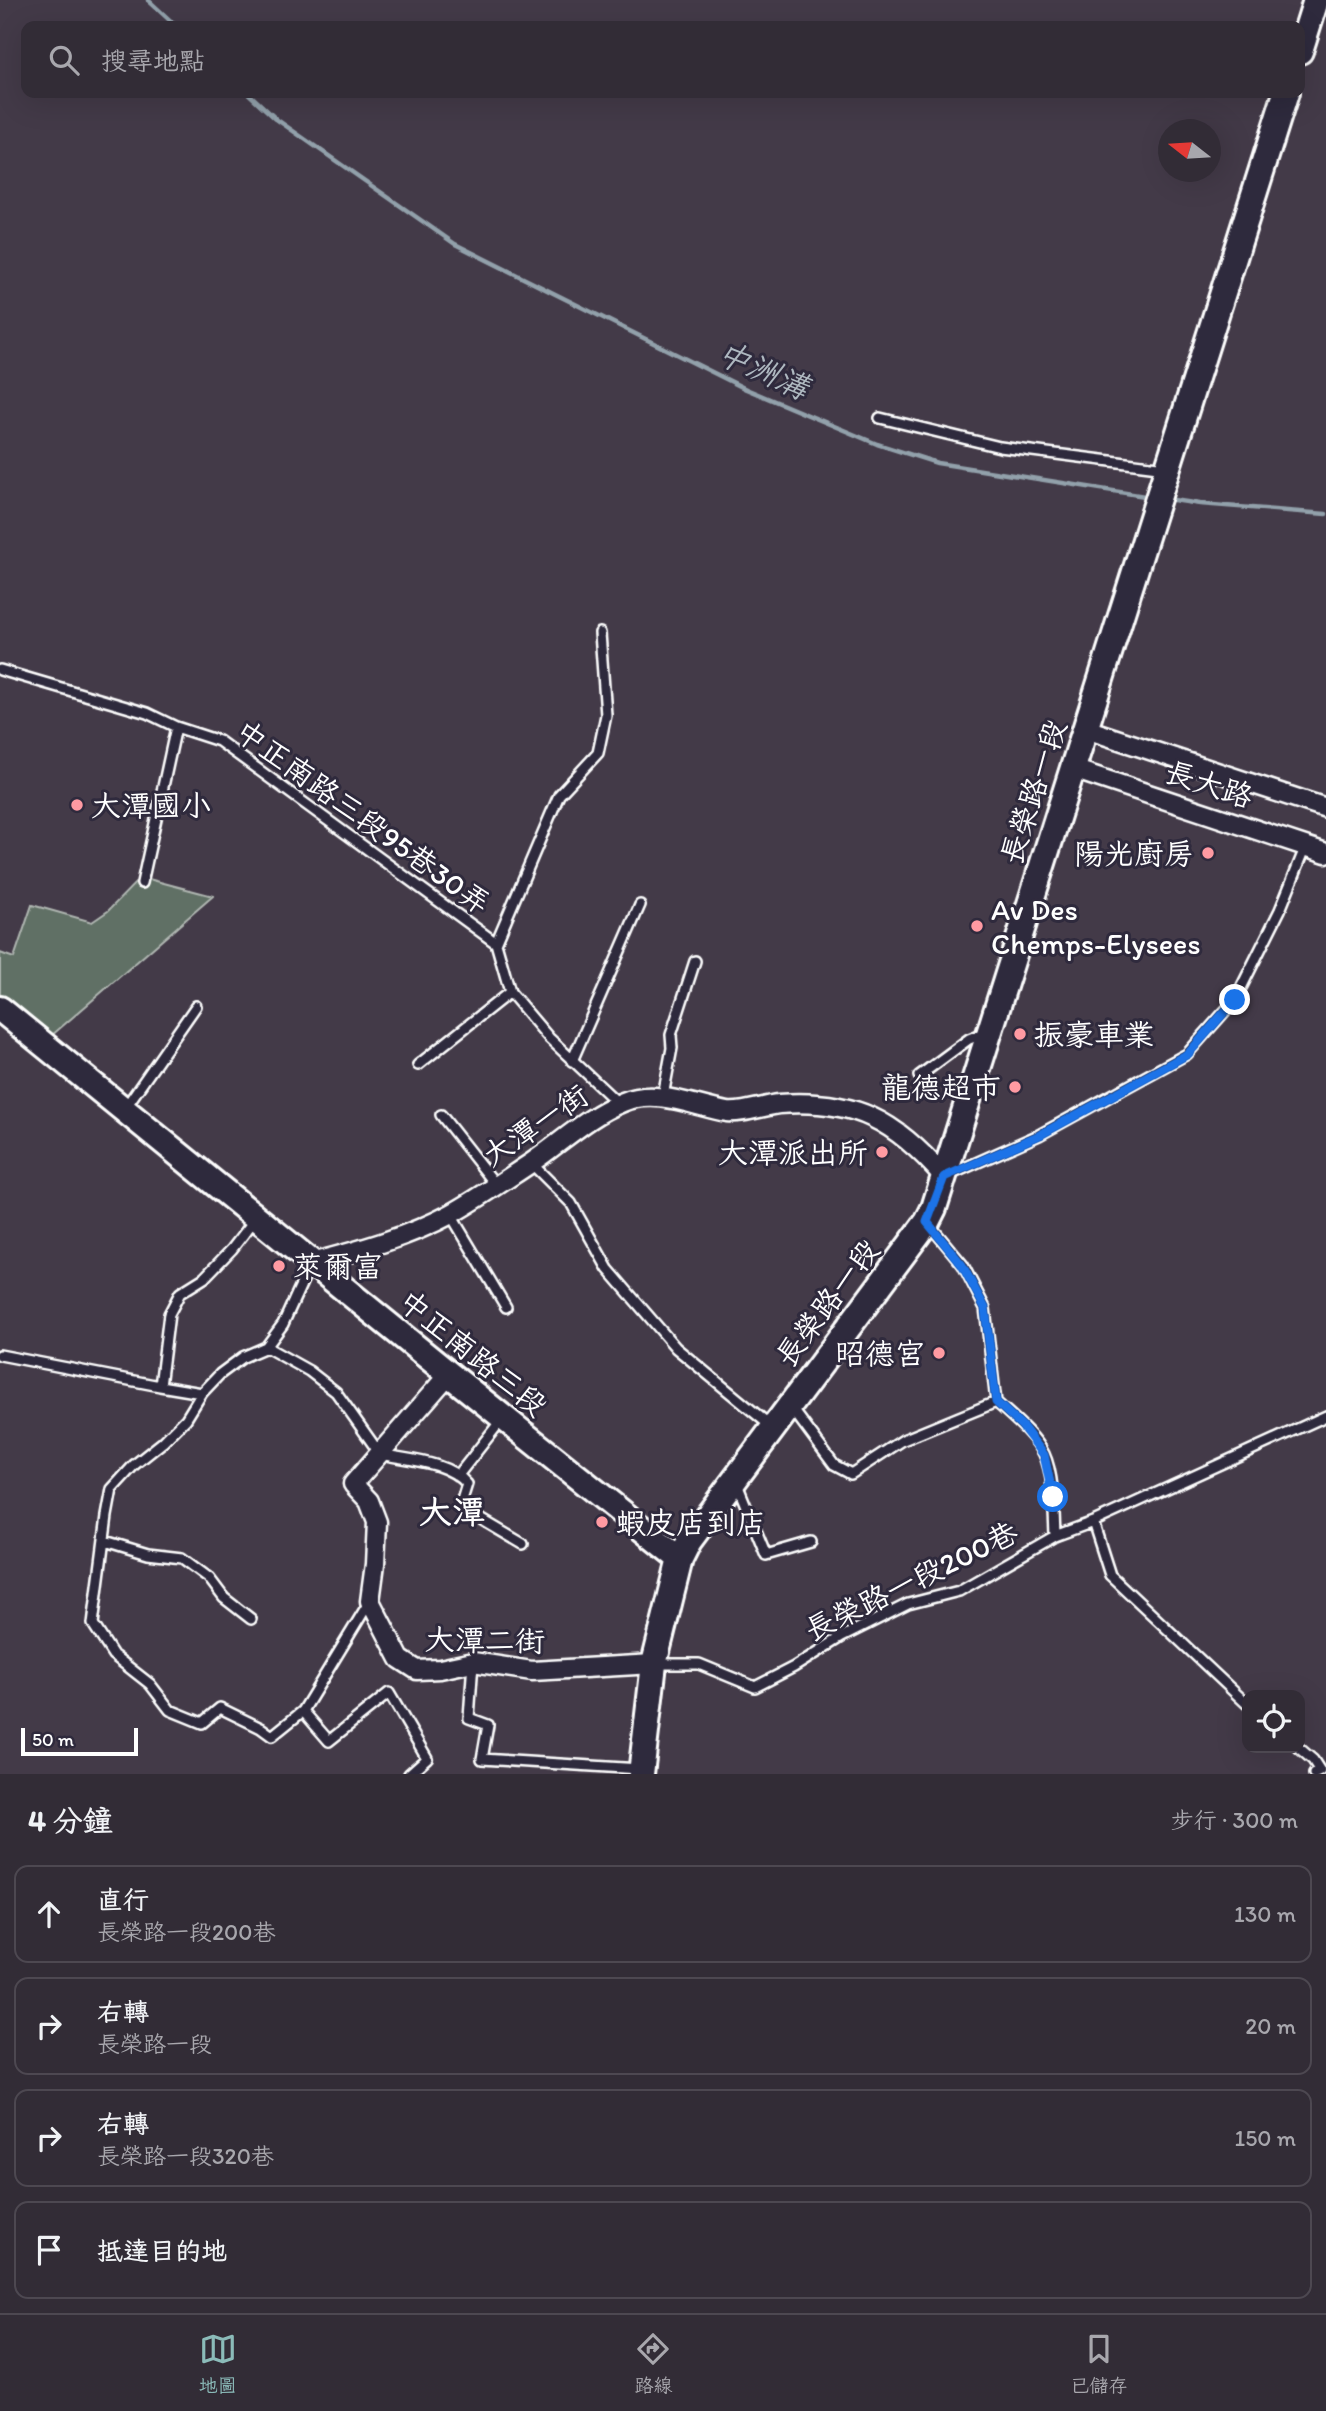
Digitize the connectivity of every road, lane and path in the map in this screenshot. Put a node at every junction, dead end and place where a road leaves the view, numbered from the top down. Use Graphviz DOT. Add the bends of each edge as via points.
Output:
graph roads {
  1 [pos="1316,0"];
  2 [pos="1305,35"];
  3 [pos="1284,98"];
  4 [pos="880,418"];
  5 [pos="1167,468"];
  6 [pos="600,633"];
  7 [pos="0,670"];
  8 [pos="176,727"];
  9 [pos="1086,729"];
  10 [pos="1073,769"];
  11 [pos="1326,808"];
  12 [pos="1306,846"];
  13 [pos="1326,853"];
  14 [pos="142,883"];
  15 [pos="640,905"];
  16 [pos="496,943"];
  17 [pos="695,961"];
  18 [pos="510,992"];
  19 [pos="196,1006"];
  20 [pos="0,1009"];
  21 [pos="989,1031"];
  22 [pos="572,1061"];
  23 [pos="418,1065"];
  24 [pos="919,1076"];
  25 [pos="663,1096"];
  26 [pos="618,1104"];
  27 [pos="124,1109"];
  28 [pos="442,1115"];
  29 [pos="531,1163"];
  30 [pos="944,1177"];
  31 [pos="496,1185"];
  32 [pos="451,1214"];
  33 [pos="256,1218"];
  34 [pos="927,1222"];
  35 [pos="311,1263"];
  36 [pos="506,1307"];
  37 [pos="266,1348"];
  38 [pos="0,1354"];
  39 [pos="449,1374"];
  40 [pos="160,1385"];
  41 [pos="202,1393"];
  42 [pos="996,1402"];
  43 [pos="790,1405"];
  44 [pos="1326,1416"];
  45 [pos="503,1418"];
  46 [pos="773,1428"];
  47 [pos="380,1454"];
  48 [pos="459,1474"];
  49 [pos="735,1479"];
  50 [pos="1093,1522"];
  51 [pos="1055,1536"];
  52 [pos="105,1541"];
  53 [pos="811,1542"];
  54 [pos="523,1544"];
  55 [pos="680,1559"];
  56 [pos="370,1601"];
  57 [pos="251,1619"];
  58 [pos="472,1662"];
  59 [pos="654,1664"];
  60 [pos="1242,1699"];
  61 [pos="303,1711"];
  62 [pos="1304,1753"];
  63 [pos="641,1771"];
  64 [pos="410,1774"];
  65 [pos="1314,1774"];
  1 -- 2 [label="street"];
  3 -- 5 [label="street, 長榮路一段"];
  4 -- 5 [label="lane" via="1000,447"];
  5 -- 9 [label="street, 長榮路一段"];
  6 -- 16 [label="lane" via="606,715 598,753 559,795"];
  7 -- 8 [label="lane, 中正南路三段95巷30弄" via="146,713"];
  8 -- 14 [label="lane"];
  8 -- 16 [label="lane, 中正南路三段95巷30弄" via="219,741"];
  9 -- 10 [label="street, 長榮路一段"];
  9 -- 11 [label="street, 長大路"];
  10 -- 12 [label="street, 長大路"];
  10 -- 21 [label="street, 長榮路一段"];
  12 -- 13 [label="street, 長大路"];
  12 -- 30 [label="lane" via="1235,1000 1188,1054 1040,1135"];
  15 -- 22 [label="lane"];
  16 -- 18 [label="lane"];
  17 -- 25 [label="lane" via="671,1035"];
  18 -- 22 [label="lane"];
  18 -- 23 [label="lane"];
  19 -- 27 [label="lane"];
  20 -- 27 [label="street, 中正南路三段"];
  21 -- 24 [label="lane" via="969,1039"];
  21 -- 30 [label="street, 長榮路一段"];
  22 -- 26 [label="lane"];
  25 -- 26 [label="street, 大潭一街"];
  25 -- 30 [label="street, 大潭一街" via="730,1112 812,1102 840,1107 876,1118 904,1136"];
  26 -- 29 [label="street, 大潭一街" via="593,1116"];
  27 -- 33 [label="street, 中正南路三段"];
  28 -- 31 [label="lane"];
  29 -- 31 [label="street, 大潭一街"];
  29 -- 46 [label="lane" via="571,1203 608,1269 676,1348"];
  30 -- 34 [label="street, 長榮路一段"];
  31 -- 32 [label="street, 大潭一街"];
  32 -- 35 [label="street, 大潭一街" via="369,1247"];
  32 -- 36 [label="lane"];
  33 -- 35 [label="street, 中正南路三段"];
  33 -- 40 [label="lane" via="204,1278 180,1293 169,1314"];
  34 -- 42 [label="lane" via="962,1265 985,1308"];
  34 -- 43 [label="street, 長榮路一段"];
  35 -- 37 [label="lane" via="283,1324"];
  35 -- 39 [label="street, 中正南路三段"];
  37 -- 41 [label="lane" via="243,1357"];
  37 -- 47 [label="lane" via="336,1392"];
  38 -- 40 [label="lane"];
  39 -- 45 [label="street, 中正南路三段"];
  39 -- 47 [label="street"];
  40 -- 41 [label="lane"];
  41 -- 52 [label="lane" via="187,1419 112,1489"];
  42 -- 43 [label="lane" via="903,1440 851,1474 834,1465"];
  42 -- 51 [label="lane, 長榮路一段200巷" via="1044,1455"];
  43 -- 46 [label="street, 長榮路一段"];
  44 -- 50 [label="lane"];
  45 -- 48 [label="lane"];
  45 -- 55 [label="street, 中正南路三段"];
  46 -- 49 [label="street, 長榮路一段"];
  47 -- 48 [label="lane"];
  47 -- 56 [label="street" via="354,1484 369,1501 377,1522"];
  48 -- 54 [label="lane" via="467,1484 463,1508"];
  49 -- 53 [label="lane" via="766,1555"];
  49 -- 55 [label="street, 長榮路一段" via="688,1541"];
  50 -- 51 [label="lane"];
  50 -- 60 [label="lane" via="1110,1575"];
  51 -- 59 [label="lane, 長榮路一段200巷" via="958,1591 908,1604 842,1637 755,1687 699,1664"];
  52 -- 57 [label="lane" via="181,1558"];
  52 -- 61 [label="lane" via="93,1624 113,1656 150,1684 170,1710 202,1723 220,1708 272,1736"];
  55 -- 59 [label="street, 長榮路一段"];
  56 -- 58 [label="street, 大潭二街" via="400,1659 417,1670"];
  56 -- 61 [label="lane"];
  58 -- 59 [label="street, 大潭二街" via="532,1671"];
  58 -- 63 [label="lane" via="469,1718 488,1725 482,1759"];
  59 -- 63 [label="street, 長榮路一段"];
  61 -- 64 [label="lane" via="329,1741 389,1693 427,1758"];
  62 -- 65 [label="lane" via="1320,1771"];
}
